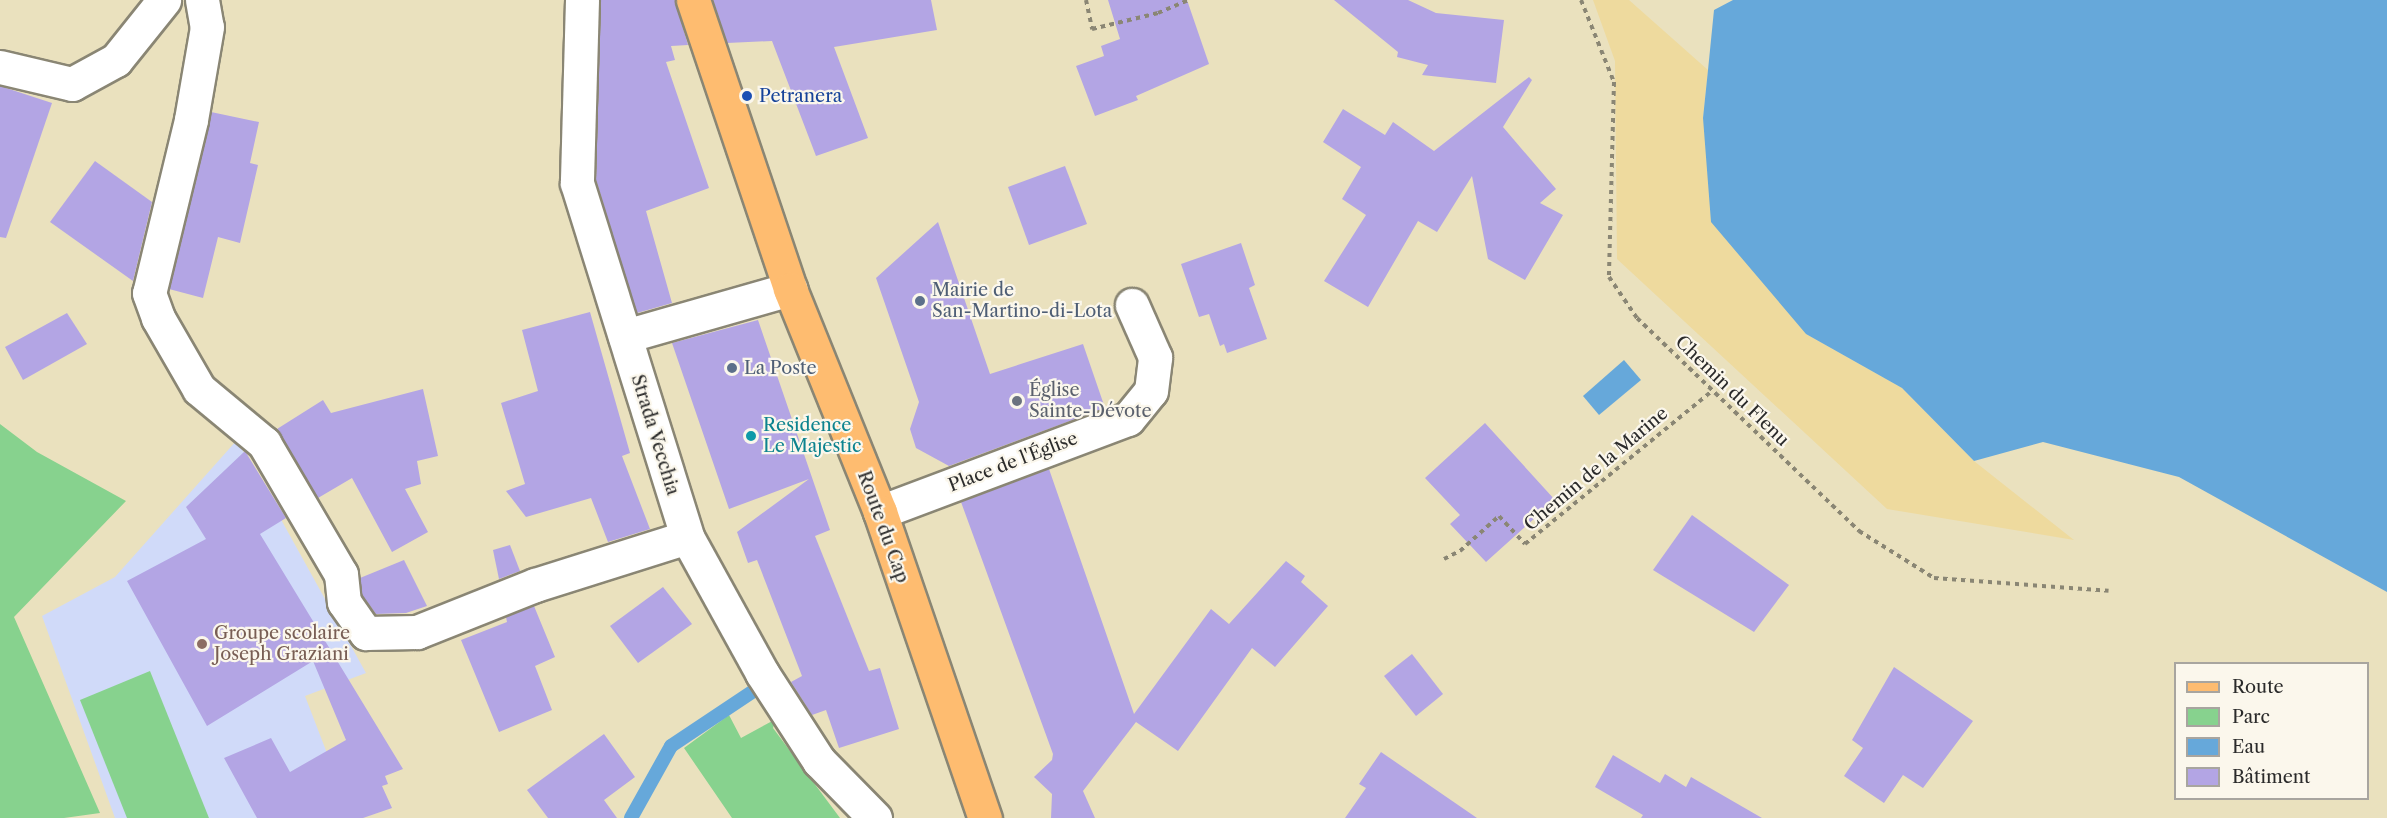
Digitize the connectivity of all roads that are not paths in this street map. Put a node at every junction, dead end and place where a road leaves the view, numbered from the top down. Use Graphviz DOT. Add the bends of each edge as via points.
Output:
graph roads {
  1 [pos="164,0"];
  2 [pos="202,0"];
  3 [pos="582,0"];
  4 [pos="693,0"];
  5 [pos="0,67"];
  6 [pos="790,289"];
  7 [pos="1132,305"];
  8 [pos="625,336"];
  9 [pos="880,513"];
  10 [pos="687,537"];
  11 [pos="875,818"];
  12 [pos="985,818"];
  1 -- 5 [label="street" via="116,60 72,84"];
  2 -- 10 [label="street" via="207,27 191,120 149,293 158,318 199,389 264,443 341,574 344,602 366,633 417,632 536,585"];
  3 -- 8 [label="street, Strada Vecchia" via="577,183"];
  4 -- 6 [label="main road, Route du Cap"];
  6 -- 8 [label="street"];
  6 -- 9 [label="main road, Route du Cap"];
  7 -- 9 [label="street, Place de l'Église" via="1155,357 1151,391 1128,419"];
  8 -- 10 [label="street, Strada Vecchia"];
  9 -- 12 [label="main road, Route du Cap"];
  10 -- 11 [label="street, Strada Vecchia" via="762,673 819,761"];
}
